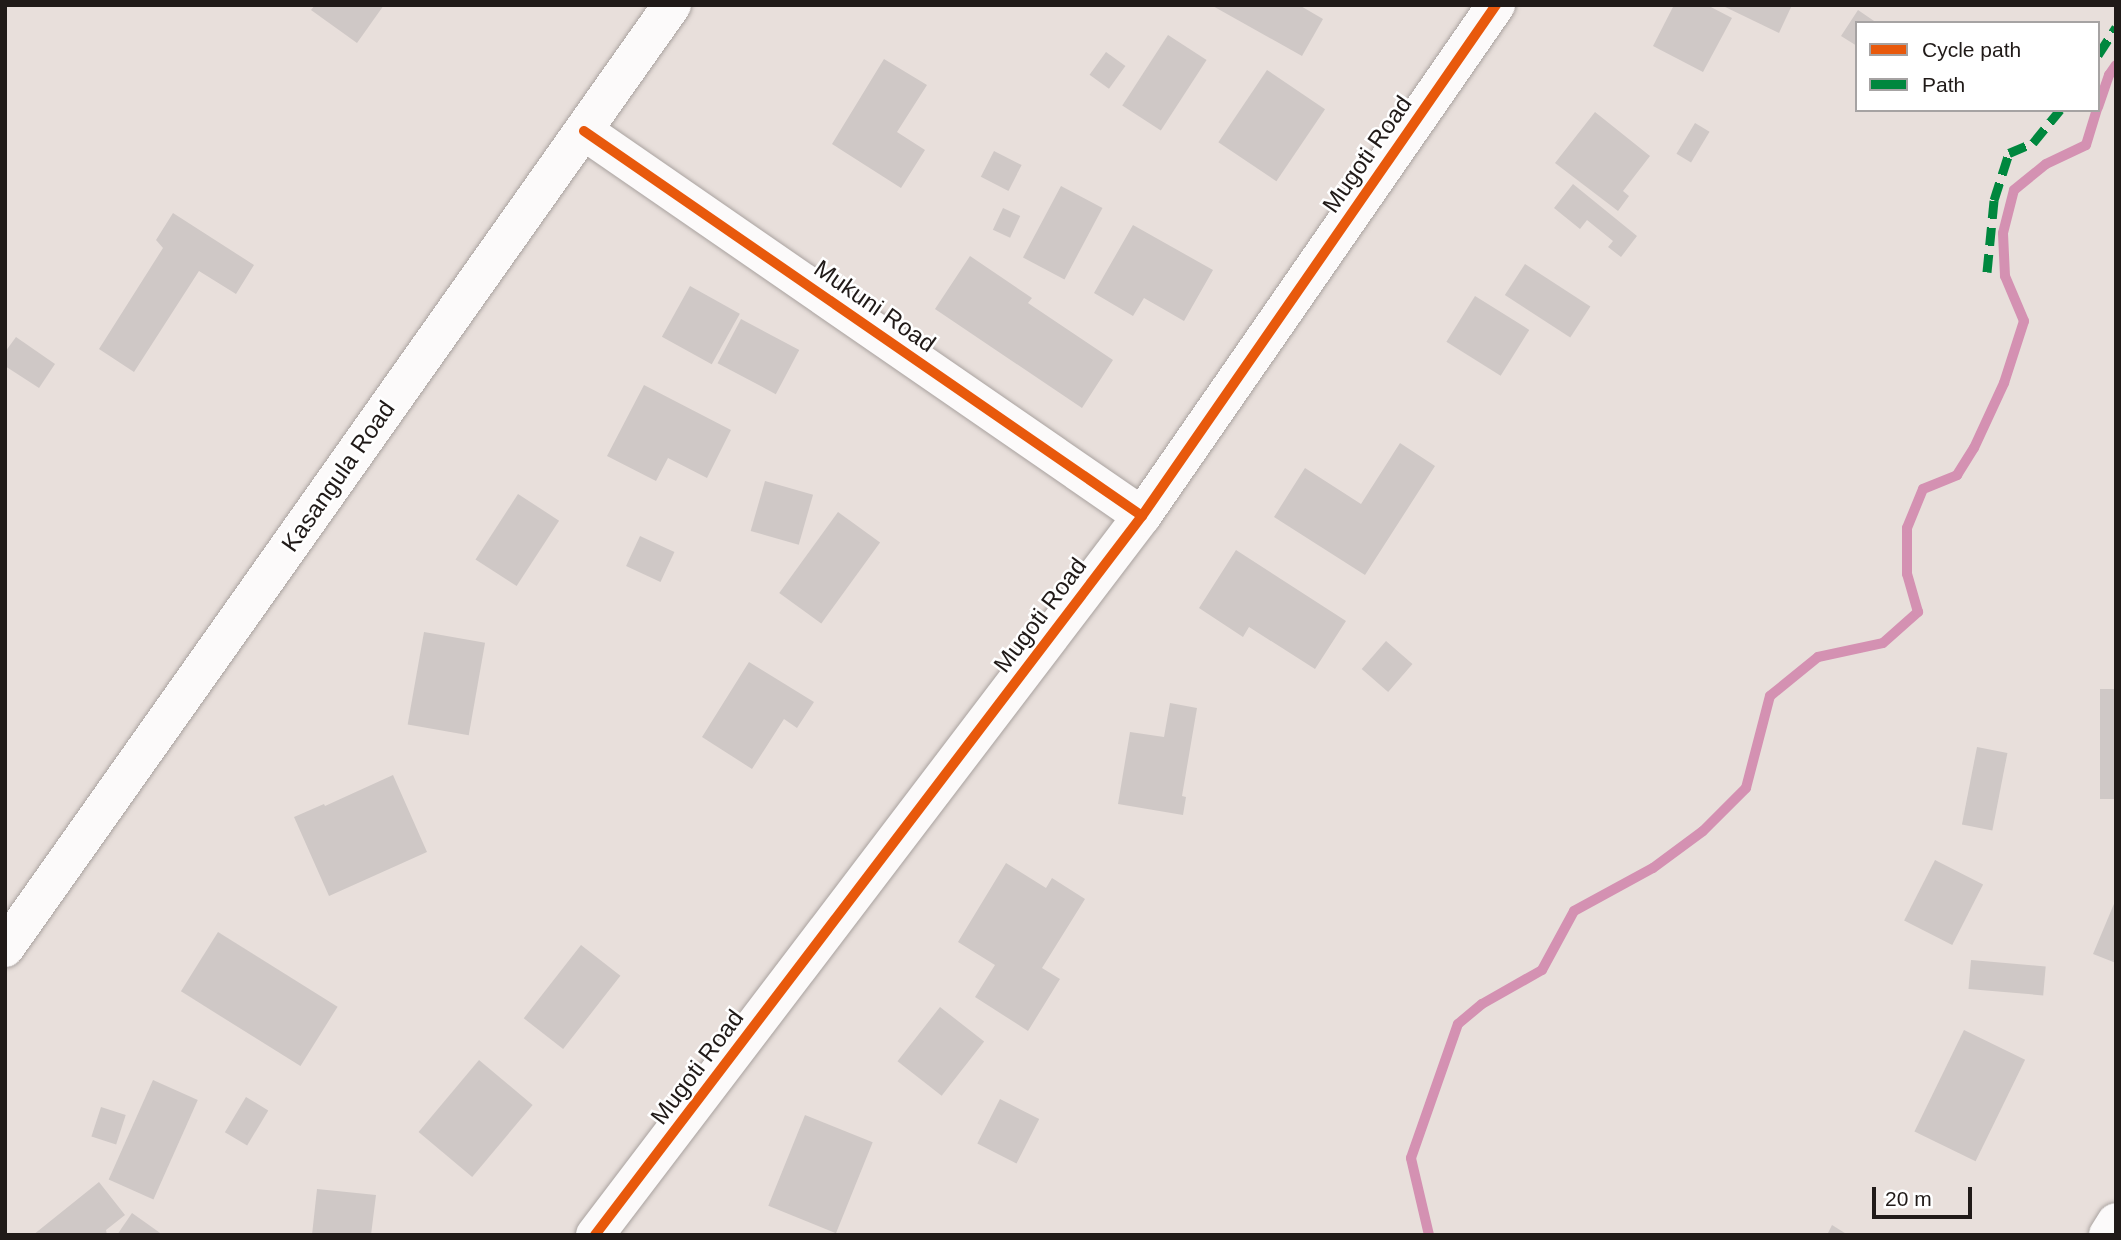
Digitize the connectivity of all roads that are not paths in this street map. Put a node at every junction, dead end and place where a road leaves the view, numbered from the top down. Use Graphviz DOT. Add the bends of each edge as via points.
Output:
graph roads {
  1 [pos="671,5"];
  2 [pos="1496,5"];
  3 [pos="584,131"];
  4 [pos="1142,516"];
  5 [pos="5,948"];
  6 [pos="2116,1222"];
  7 [pos="595,1235"];
  8 [pos="2108,1235"];
  1 -- 3 [label="street, Kasangula Road"];
  2 -- 4 [label="street, Mugoti Road"];
  3 -- 4 [label="street, Mukuni Road"];
  3 -- 5 [label="street, Kasangula Road"];
  4 -- 7 [label="street, Mugoti Road"];
  6 -- 8 [label="street"];
}
